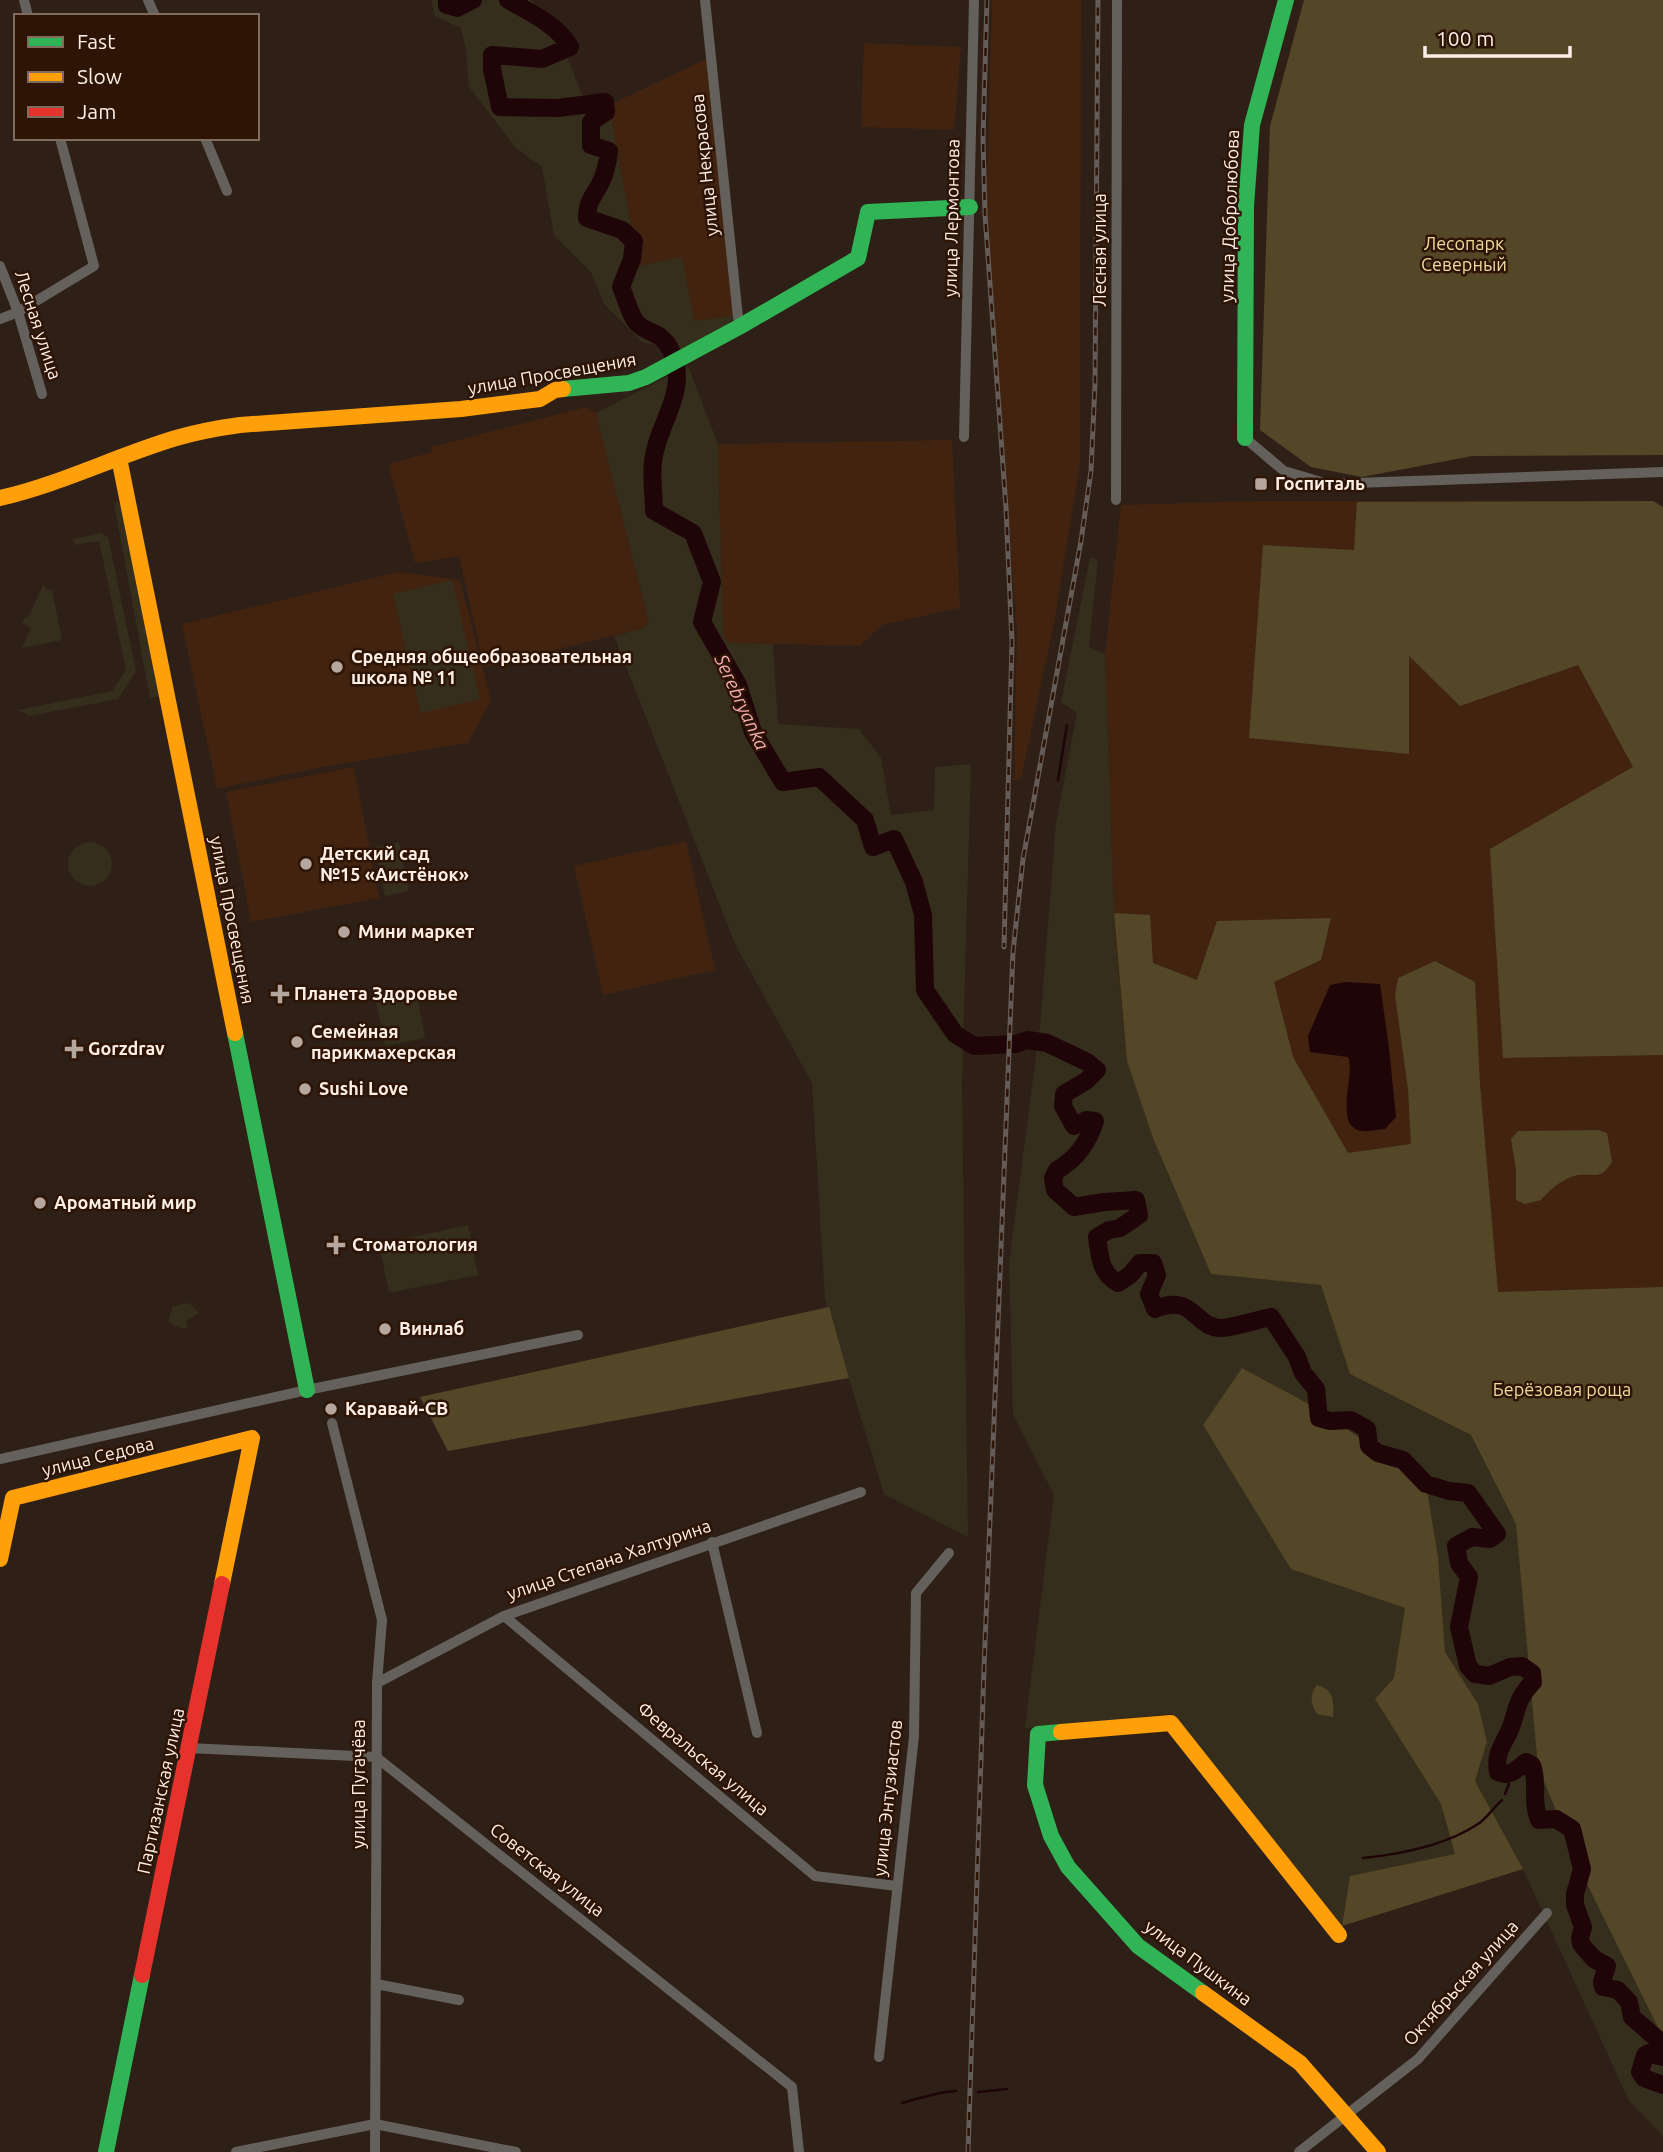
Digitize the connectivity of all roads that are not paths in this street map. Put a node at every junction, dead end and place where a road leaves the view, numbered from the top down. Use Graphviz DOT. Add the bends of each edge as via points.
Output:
graph roads {
  1 [pos="705,0"];
  2 [pos="974,0"];
  3 [pos="1116,0"];
  4 [pos="1286,0"];
  5 [pos="61,140"];
  6 [pos="206,140"];
  7 [pos="227,191"];
  8 [pos="970,206"];
  9 [pos="0,266"];
  10 [pos="18,312"];
  11 [pos="0,319"];
  12 [pos="739,327"];
  13 [pos="43,394"];
  14 [pos="964,437"];
  15 [pos="1245,438"];
  16 [pos="119,458"];
  17 [pos="1663,472"];
  18 [pos="0,498"];
  19 [pos="1116,500"];
  20 [pos="578,1335"];
  21 [pos="307,1390"];
  22 [pos="332,1423"];
  23 [pos="252,1438"];
  24 [pos="0,1459"];
  25 [pos="861,1492"];
  26 [pos="712,1542"];
  27 [pos="949,1553"];
  28 [pos="0,1559"];
  29 [pos="504,1616"];
  30 [pos="377,1683"];
  31 [pos="757,1734"];
  32 [pos="189,1748"];
  33 [pos="376,1757"];
  34 [pos="897,1886"];
  35 [pos="1546,1913"];
  36 [pos="1339,1936"];
  37 [pos="376,1984"];
  38 [pos="459,2000"];
  39 [pos="878,2057"];
  40 [pos="1346,2116"];
  41 [pos="375,2124"];
  42 [pos="106,2152"];
  43 [pos="236,2152"];
  44 [pos="375,2152"];
  45 [pos="516,2152"];
  46 [pos="799,2152"];
  47 [pos="1299,2152"];
  48 [pos="1378,2152"];
  1 -- 12 [label="street, улица Некрасова"];
  2 -- 8 [label="street, улица Лермонтова"];
  3 -- 19 [label="street, Лесная улица"];
  4 -- 15 [label="street, улица Добролюбова" via="1252,125 1246,206"];
  5 -- 10 [label="street" via="94,266"];
  6 -- 7 [label="street"];
  8 -- 12 [label="street, улица Просвещения" via="868,212 858,258"];
  8 -- 14 [label="street, улица Лермонтова"];
  9 -- 10 [label="street, Лесная улица"];
  10 -- 11 [label="street"];
  10 -- 13 [label="street, Лесная улица"];
  12 -- 16 [label="street, улица Просвещения" via="628,383 555,390 540,399 461,410 204,430"];
  15 -- 17 [label="street" via="1284,471 1328,484"];
  16 -- 18 [label="street, улица Просвещения" via="31,492"];
  16 -- 21 [label="street, улица Просвещения"];
  20 -- 21 [label="street"];
  21 -- 24 [label="street"];
  22 -- 30 [label="street, улица Пугачёва" via="382,1620"];
  23 -- 28 [label="street, улица Седова" via="13,1498"];
  23 -- 32 [label="street, Партизанская улица"];
  25 -- 26 [label="street, улица Степана Халтурина"];
  26 -- 29 [label="street, улица Степана Халтурина"];
  26 -- 31 [label="street"];
  27 -- 34 [label="street, улица Энтузиастов" via="916,1593 914,1736"];
  29 -- 30 [label="street, улица Степана Халтурина"];
  29 -- 34 [label="street, Февральская улица" via="815,1876"];
  30 -- 33 [label="street, улица Пугачёва"];
  32 -- 33 [label="street"];
  32 -- 42 [label="street, Партизанская улица"];
  33 -- 37 [label="street, улица Пугачёва"];
  33 -- 46 [label="street, Советская улица" via="792,2087"];
  34 -- 39 [label="street, улица Энтузиастов"];
  35 -- 40 [label="street, Октябрьская улица" via="1418,2059"];
  36 -- 40 [label="street, улица Пушкина" via="1171,1723 1038,1734 1035,1785 1051,1836 1068,1867 1138,1946 1300,2063"];
  37 -- 38 [label="street"];
  37 -- 41 [label="street, улица Пугачёва"];
  40 -- 47 [label="street, Октябрьская улица"];
  40 -- 48 [label="street, улица Пушкина"];
  41 -- 43 [label="street"];
  41 -- 44 [label="street, улица Пугачёва"];
  41 -- 45 [label="street"];
}
